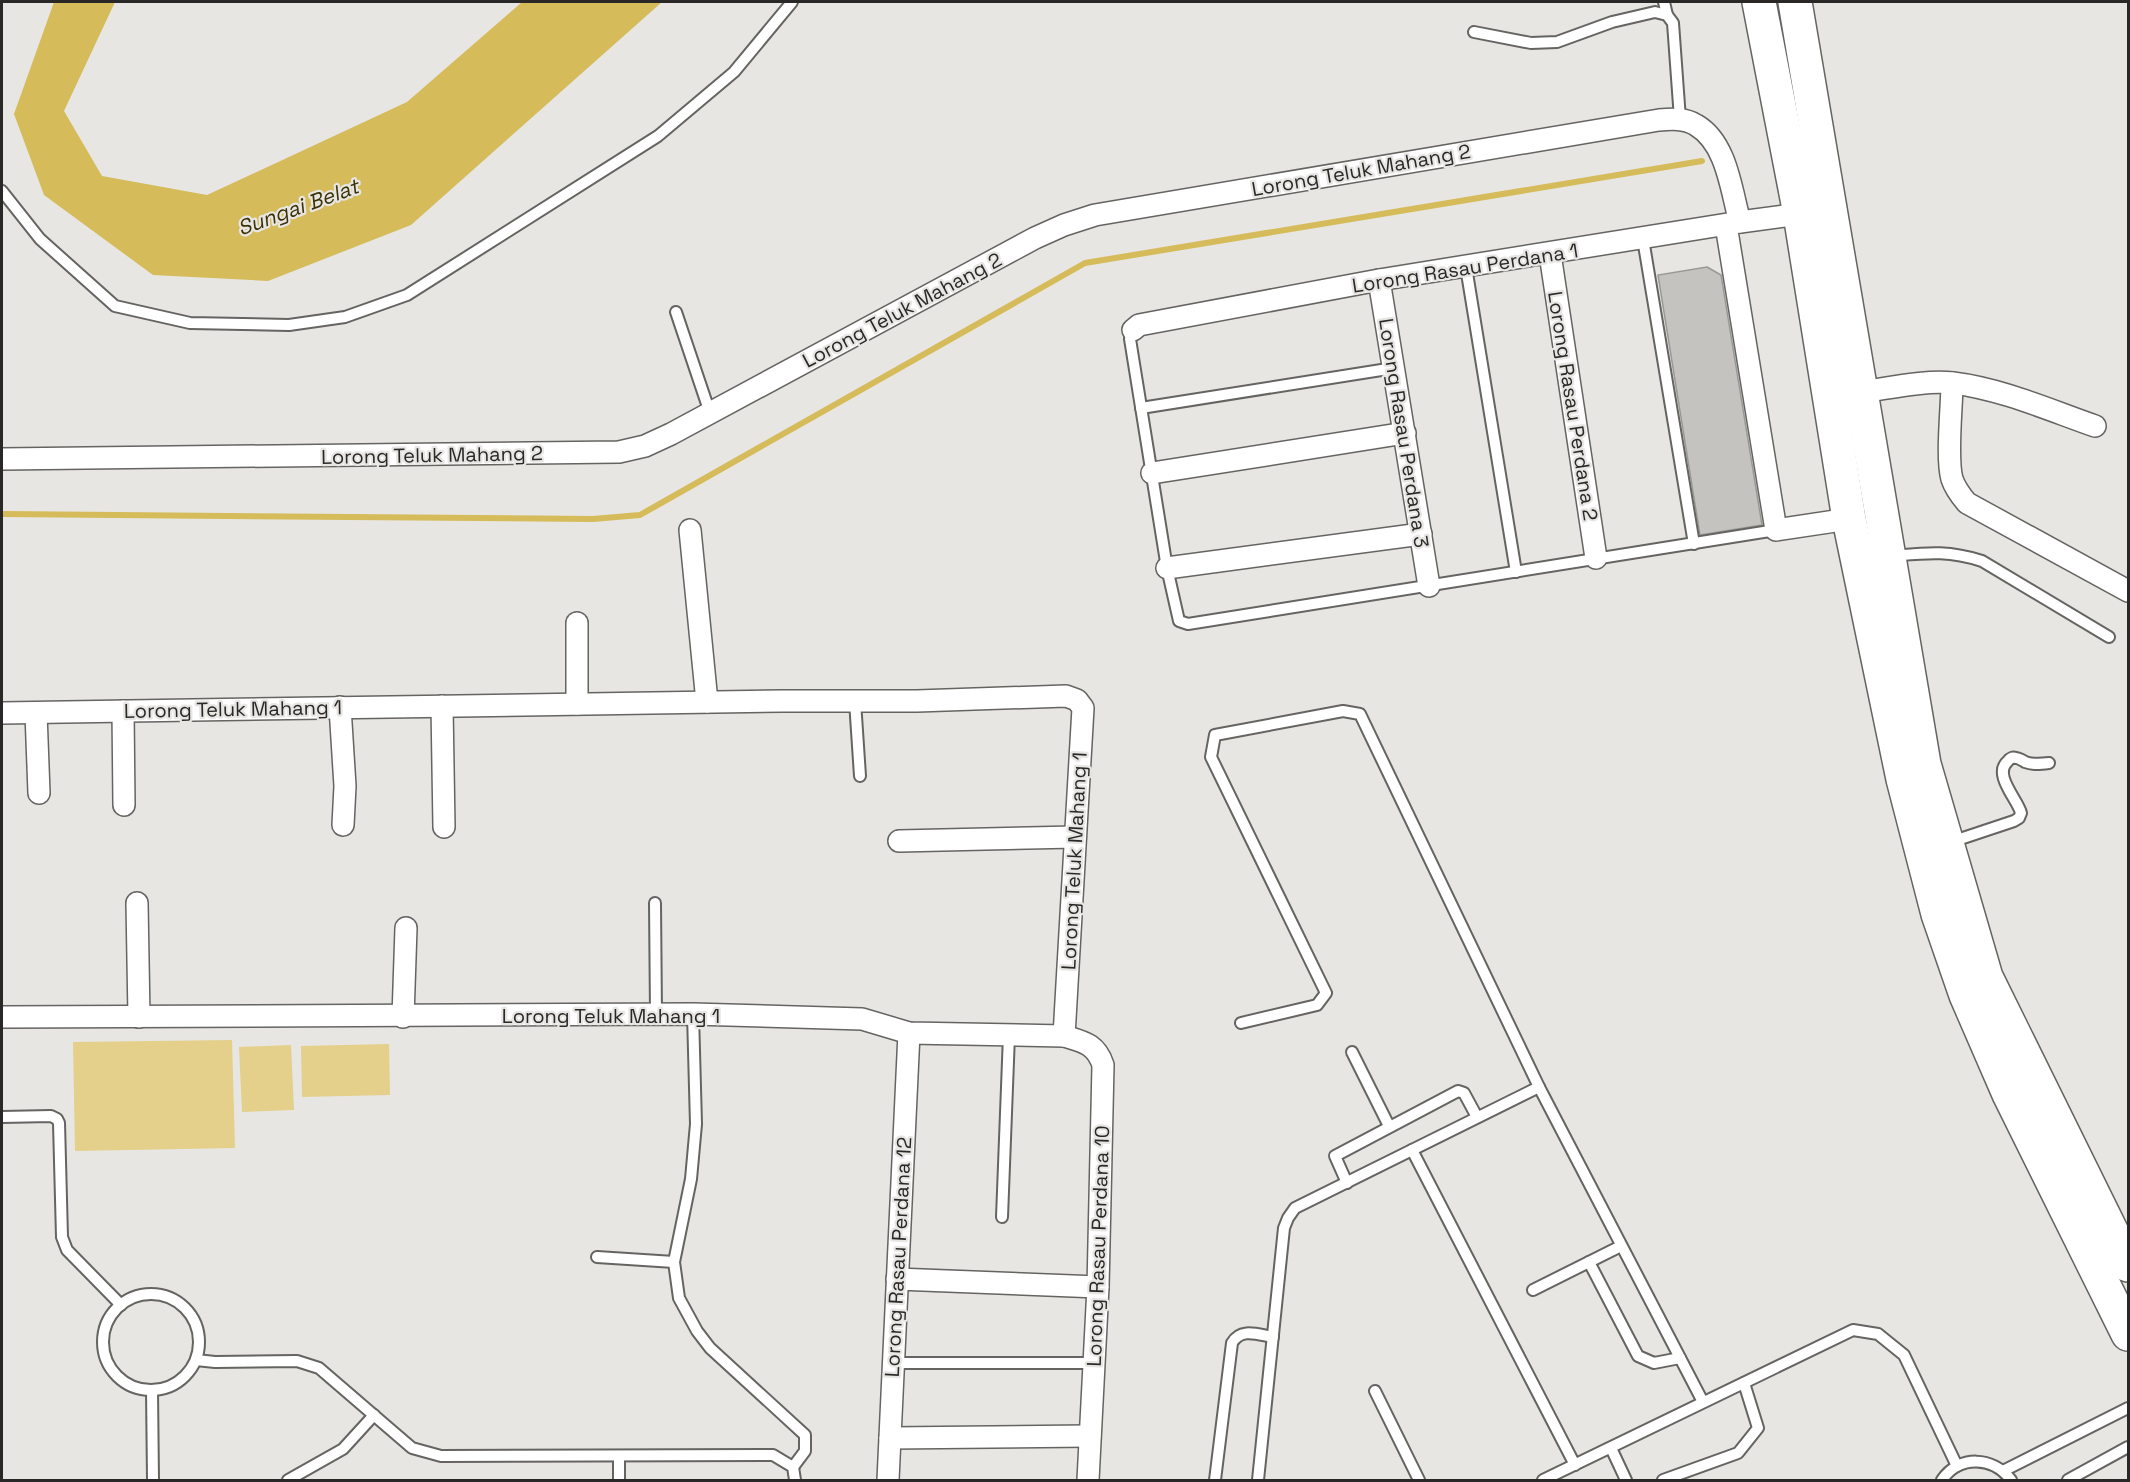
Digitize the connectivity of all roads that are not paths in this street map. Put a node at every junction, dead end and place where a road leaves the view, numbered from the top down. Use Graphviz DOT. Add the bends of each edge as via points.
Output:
graph roads {
  1 [pos="792,2"];
  2 [pos="1664,2"];
  3 [pos="1759,2"];
  4 [pos="1796,2"];
  5 [pos="1667,15"];
  6 [pos="1474,32"];
  7 [pos="1680,119"];
  8 [pos="2,191"];
  9 [pos="1800,214"];
  10 [pos="1733,223"];
  11 [pos="1644,239"];
  12 [pos="1550,254"];
  13 [pos="1466,267"];
  14 [pos="1380,280"];
  15 [pos="676,312"];
  16 [pos="1133,330"];
  17 [pos="1394,368"];
  18 [pos="1952,383"];
  19 [pos="1861,392"];
  20 [pos="1141,408"];
  21 [pos="710,413"];
  22 [pos="2095,426"];
  23 [pos="1405,433"];
  24 [pos="2,459"];
  25 [pos="1152,473"];
  26 [pos="1850,519"];
  27 [pos="690,530"];
  28 [pos="1776,530"];
  29 [pos="1420,534"];
  30 [pos="1694,544"];
  31 [pos="1889,556"];
  32 [pos="1596,558"];
  33 [pos="1167,568"];
  34 [pos="1516,572"];
  35 [pos="1429,586"];
  36 [pos="2128,591"];
  37 [pos="577,623"];
  38 [pos="2109,637"];
  39 [pos="855,701"];
  40 [pos="707,702"];
  41 [pos="577,704"];
  42 [pos="442,706"];
  43 [pos="340,708"];
  44 [pos="123,711"];
  45 [pos="36,712"];
  46 [pos="2,713"];
  47 [pos="2049,763"];
  48 [pos="860,777"];
  49 [pos="39,793"];
  50 [pos="124,805"];
  51 [pos="343,825"];
  52 [pos="444,827"];
  53 [pos="1075,837"];
  54 [pos="898,841"];
  55 [pos="1947,843"];
  56 [pos="137,903"];
  57 [pos="655,903"];
  58 [pos="406,928"];
  59 [pos="693,1014"];
  60 [pos="656,1015"];
  61 [pos="2,1017"];
  62 [pos="139,1017"];
  63 [pos="404,1017"];
  64 [pos="1241,1023"];
  65 [pos="909,1033"];
  66 [pos="1009,1035"];
  67 [pos="1064,1036"];
  68 [pos="1352,1052"];
  69 [pos="1539,1087"];
  70 [pos="2,1117"];
  71 [pos="1478,1117"];
  72 [pos="1389,1126"];
  73 [pos="1412,1150"];
  74 [pos="1347,1182"];
  75 [pos="1002,1217"];
  76 [pos="1621,1246"];
  77 [pos="597,1257"];
  78 [pos="674,1262"];
  79 [pos="1589,1262"];
  80 [pos="2128,1265"];
  81 [pos="897,1279"];
  82 [pos="1098,1287"];
  83 [pos="1533,1290"];
  84 [pos="121,1305"];
  85 [pos="2128,1334"];
  86 [pos="1273,1338"];
  87 [pos="1680,1358"];
  88 [pos="196,1360"];
  89 [pos="893,1363"];
  90 [pos="1094,1363"];
  91 [pos="1744,1383"];
  92 [pos="152,1390"];
  93 [pos="1374,1391"];
  94 [pos="1703,1402"];
  95 [pos="2128,1408"];
  96 [pos="374,1415"];
  97 [pos="1090,1436"];
  98 [pos="890,1438"];
  99 [pos="2128,1447"];
  100 [pos="1611,1448"];
  101 [pos="619,1456"];
  102 [pos="1575,1465"];
  103 [pos="1957,1466"];
  104 [pos="793,1467"];
  105 [pos="2003,1471"];
  106 [pos="153,1480"];
  107 [pos="288,1480"];
  108 [pos="619,1480"];
  109 [pos="795,1480"];
  110 [pos="888,1480"];
  111 [pos="1088,1480"];
  112 [pos="1215,1480"];
  113 [pos="1258,1480"];
  114 [pos="1419,1480"];
  115 [pos="1543,1480"];
  116 [pos="1626,1480"];
  117 [pos="1663,1480"];
  118 [pos="1942,1480"];
  119 [pos="2011,1480"];
  120 [pos="2068,1480"];
  1 -- 8 [label="lane" via="734,72 657,136 407,295 345,317 290,325 190,323 115,306 39,239"];
  2 -- 5 [label="lane"];
  3 -- 9 [label="highway"];
  4 -- 19 [label="highway"];
  5 -- 6 [label="lane" via="1655,12 1612,22 1557,42 1531,43"];
  5 -- 7 [label="lane" via="1673,23"];
  7 -- 10 [label="street" via="1696,124 1712,139 1722,158"];
  7 -- 21 [label="street, Lorong Teluk Mahang 2" via="1085,218 1035,238"];
  9 -- 10 [label="street, Lorong Rasau Perdana 1"];
  9 -- 26 [label="highway"];
  10 -- 11 [label="street, Lorong Rasau Perdana 1"];
  10 -- 28 [label="street"];
  11 -- 12 [label="street, Lorong Rasau Perdana 1"];
  11 -- 30 [label="lane"];
  12 -- 13 [label="street, Lorong Rasau Perdana 1"];
  12 -- 32 [label="street, Lorong Rasau Perdana 2"];
  13 -- 14 [label="street, Lorong Rasau Perdana 1"];
  13 -- 34 [label="lane"];
  14 -- 16 [label="street, Lorong Rasau Perdana 1" via="1139,325"];
  14 -- 17 [label="street, Lorong Rasau Perdana 3"];
  15 -- 21 [label="lane"];
  16 -- 20 [label="lane" via="1130,339"];
  17 -- 20 [label="lane"];
  17 -- 23 [label="street, Lorong Rasau Perdana 3"];
  18 -- 19 [label="street"];
  18 -- 22 [label="street" via="1993,390"];
  18 -- 36 [label="street" via="1951,478 1967,503"];
  19 -- 31 [label="highway"];
  20 -- 25 [label="lane"];
  21 -- 24 [label="street, Lorong Teluk Mahang 2" via="645,446 619,452"];
  23 -- 25 [label="street"];
  23 -- 29 [label="street, Lorong Rasau Perdana 3"];
  25 -- 33 [label="lane"];
  26 -- 28 [label="street"];
  26 -- 85 [label="highway" via="1904,779 1938,914 1966,995 2009,1094"];
  27 -- 40 [label="street"];
  28 -- 30 [label="lane"];
  29 -- 33 [label="street"];
  29 -- 35 [label="street, Lorong Rasau Perdana 3"];
  30 -- 32 [label="lane"];
  31 -- 38 [label="lane" via="1940,552 1982,561"];
  31 -- 55 [label="highway" via="1924,764"];
  32 -- 34 [label="lane"];
  33 -- 35 [label="lane" via="1179,621 1188,624"];
  34 -- 35 [label="lane"];
  37 -- 41 [label="street"];
  39 -- 40 [label="street, Lorong Teluk Mahang 1"];
  39 -- 48 [label="lane"];
  39 -- 53 [label="street, Lorong Teluk Mahang 1" via="1066,696 1077,700 1083,708"];
  40 -- 41 [label="street, Lorong Teluk Mahang 1"];
  41 -- 42 [label="street, Lorong Teluk Mahang 1"];
  42 -- 43 [label="street, Lorong Teluk Mahang 1"];
  42 -- 52 [label="street"];
  43 -- 44 [label="street, Lorong Teluk Mahang 1"];
  43 -- 51 [label="street"];
  44 -- 45 [label="street, Lorong Teluk Mahang 1"];
  44 -- 50 [label="street"];
  45 -- 46 [label="street, Lorong Teluk Mahang 1"];
  45 -- 49 [label="street"];
  47 -- 55 [label="lane" via="2008,760 2004,775 2021,813 2014,821"];
  53 -- 54 [label="street"];
  53 -- 67 [label="street, Lorong Teluk Mahang 1"];
  55 -- 80 [label="highway" via="1986,977"];
  56 -- 62 [label="street"];
  57 -- 60 [label="lane"];
  58 -- 63 [label="street"];
  59 -- 60 [label="street, Lorong Teluk Mahang 1"];
  59 -- 65 [label="street, Lorong Teluk Mahang 1" via="862,1019"];
  59 -- 78 [label="lane" via="696,1124 691,1179"];
  60 -- 63 [label="street, Lorong Teluk Mahang 1"];
  61 -- 62 [label="street, Lorong Teluk Mahang 1"];
  62 -- 63 [label="street, Lorong Teluk Mahang 1"];
  64 -- 69 [label="lane" via="1317,1005 1326,993 1211,757 1215,735 1343,711 1360,714"];
  65 -- 66 [label="street, Lorong Teluk Mahang 1"];
  65 -- 81 [label="street, Lorong Rasau Perdana 12"];
  66 -- 67 [label="street, Lorong Teluk Mahang 1"];
  66 -- 75 [label="lane"];
  67 -- 82 [label="street, Lorong Rasau Perdana 10" via="1099,1052 1103,1065"];
  68 -- 72 [label="lane"];
  69 -- 71 [label="lane"];
  69 -- 76 [label="lane"];
  70 -- 84 [label="lane" via="57,1119 62,1236 67,1250"];
  71 -- 72 [label="lane" via="1464,1093 1458,1091"];
  71 -- 73 [label="lane"];
  72 -- 74 [label="lane" via="1335,1156"];
  73 -- 74 [label="lane"];
  73 -- 102 [label="lane"];
  74 -- 86 [label="lane" via="1295,1208 1288,1218"];
  76 -- 79 [label="lane"];
  76 -- 87 [label="lane"];
  77 -- 78 [label="lane"];
  78 -- 104 [label="lane" via="679,1298 697,1331 710,1348 805,1435 805,1451"];
  79 -- 83 [label="lane"];
  79 -- 87 [label="lane" via="1638,1356 1654,1363"];
  81 -- 82 [label="street"];
  81 -- 89 [label="street, Lorong Rasau Perdana 12"];
  82 -- 90 [label="street, Lorong Rasau Perdana 10"];
  84 -- 88 [label="lane" via="146,1294 173,1300 185,1309 198,1333"];
  84 -- 92 [label="lane" via="105,1326 104,1353 108,1365 127,1384"];
  86 -- 112 [label="lane" via="1243,1333 1232,1343"];
  86 -- 113 [label="lane"];
  87 -- 94 [label="lane"];
  88 -- 92 [label="lane" via="178,1382"];
  88 -- 96 [label="lane" via="297,1361 319,1368"];
  89 -- 90 [label="lane"];
  89 -- 98 [label="street, Lorong Rasau Perdana 12"];
  90 -- 97 [label="street, Lorong Rasau Perdana 10"];
  91 -- 94 [label="lane"];
  91 -- 103 [label="lane" via="1853,1330 1878,1334 1904,1355"];
  91 -- 117 [label="lane" via="1758,1428 1738,1453"];
  92 -- 106 [label="lane"];
  93 -- 114 [label="lane"];
  94 -- 100 [label="lane"];
  95 -- 105 [label="lane"];
  96 -- 101 [label="lane" via="412,1448 441,1456"];
  96 -- 107 [label="lane" via="343,1449"];
  97 -- 98 [label="street"];
  97 -- 111 [label="street, Lorong Rasau Perdana 10"];
  98 -- 110 [label="street, Lorong Rasau Perdana 12"];
  99 -- 120 [label="lane"];
  100 -- 102 [label="lane"];
  100 -- 116 [label="lane"];
  101 -- 104 [label="lane" via="773,1455"];
  101 -- 108 [label="lane"];
  102 -- 115 [label="lane"];
  103 -- 105 [label="lane" via="1981,1461"];
  103 -- 118 [label="lane"];
  104 -- 109 [label="lane"];
  105 -- 119 [label="lane"];
}
